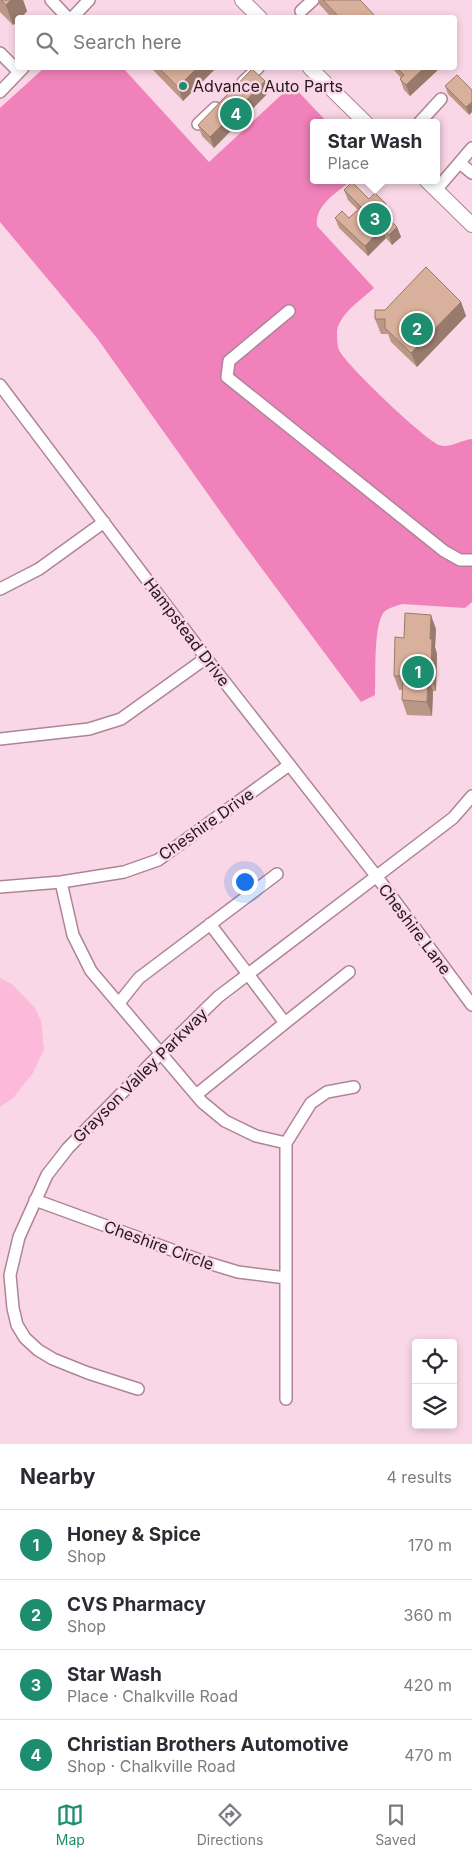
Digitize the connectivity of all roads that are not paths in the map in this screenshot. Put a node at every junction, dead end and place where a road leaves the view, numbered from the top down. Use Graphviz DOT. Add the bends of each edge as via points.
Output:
graph roads {
  1 [pos="51,0"];
  2 [pos="242,0"];
  3 [pos="313,0"];
  4 [pos="87,2"];
  5 [pos="302,11"];
  6 [pos="65,15"];
  7 [pos="75,15"];
  8 [pos="257,15"];
  9 [pos="0,53"];
  10 [pos="15,65"];
  11 [pos="21,70"];
  12 [pos="256,70"];
  13 [pos="312,70"];
  14 [pos="0,92"];
  15 [pos="441,99"];
  16 [pos="362,119"];
  17 [pos="423,119"];
  18 [pos="198,124"];
  19 [pos="472,148"];
  20 [pos="460,163"];
  21 [pos="472,172"];
  22 [pos="430,184"];
  23 [pos="436,190"];
  24 [pos="472,225"];
  25 [pos="289,311"];
  26 [pos="0,385"];
  27 [pos="104,522"];
  28 [pos="472,560"];
  29 [pos="0,589"];
  30 [pos="206,658"];
  31 [pos="0,739"];
  32 [pos="289,765"];
  33 [pos="472,796"];
  34 [pos="277,874"];
  35 [pos="377,877"];
  36 [pos="61,882"];
  37 [pos="0,887"];
  38 [pos="210,924"];
  39 [pos="349,972"];
  40 [pos="250,974"];
  41 [pos="119,1003"];
  42 [pos="472,1005"];
  43 [pos="285,1022"];
  44 [pos="162,1052"];
  45 [pos="354,1087"];
  46 [pos="196,1095"];
  47 [pos="286,1143"];
  48 [pos="35,1200"];
  49 [pos="286,1278"];
  50 [pos="138,1389"];
  51 [pos="286,1399"];
  1 -- 6 [label="street"];
  2 -- 8 [label="main road"];
  3 -- 5 [label="street"];
  4 -- 7 [label="street"];
  9 -- 10 [label="street"];
  11 -- 14 [label="street"];
  12 -- 18 [label="street"];
  13 -- 16 [label="main road"];
  15 -- 17 [label="street"];
  19 -- 20 [label="street"];
  20 -- 21 [label="street"];
  20 -- 23 [label="street"];
  22 -- 23 [label="main road"];
  23 -- 24 [label="main road"];
  25 -- 28 [label="street" via="230,361 227,377 444,551 460,560"];
  26 -- 27 [label="street, Hampstead Drive"];
  27 -- 29 [label="street" via="38,569"];
  27 -- 30 [label="street, Hampstead Drive"];
  30 -- 31 [label="street" via="121,719 89,729"];
  30 -- 32 [label="street, Hampstead Drive"];
  32 -- 35 [label="street, Hampstead Drive"];
  32 -- 36 [label="street, Cheshire Drive" via="158,860 124,872"];
  33 -- 35 [label="street, Grayson Valley Parkway" via="453,818"];
  34 -- 38 [label="street"];
  35 -- 40 [label="street, Grayson Valley Parkway"];
  35 -- 42 [label="street, Cheshire Lane"];
  36 -- 37 [label="street, Cheshire Drive"];
  36 -- 41 [label="street" via="73,935 91,971"];
  38 -- 40 [label="street"];
  38 -- 41 [label="street" via="139,978"];
  39 -- 43 [label="street"];
  40 -- 43 [label="street"];
  40 -- 44 [label="street, Grayson Valley Parkway" via="218,997"];
  41 -- 44 [label="street"];
  43 -- 46 [label="street"];
  44 -- 46 [label="street"];
  44 -- 48 [label="street, Grayson Valley Parkway" via="68,1148 47,1175"];
  45 -- 47 [label="street" via="327,1092 310,1103"];
  46 -- 47 [label="street" via="225,1121 256,1136"];
  47 -- 49 [label="street"];
  48 -- 49 [label="street, Cheshire Circle" via="205,1262 238,1272"];
  48 -- 50 [label="street, Grayson Valley Parkway" via="19,1237 10,1275 18,1326 25,1338 53,1359"];
  49 -- 51 [label="street"];
}
